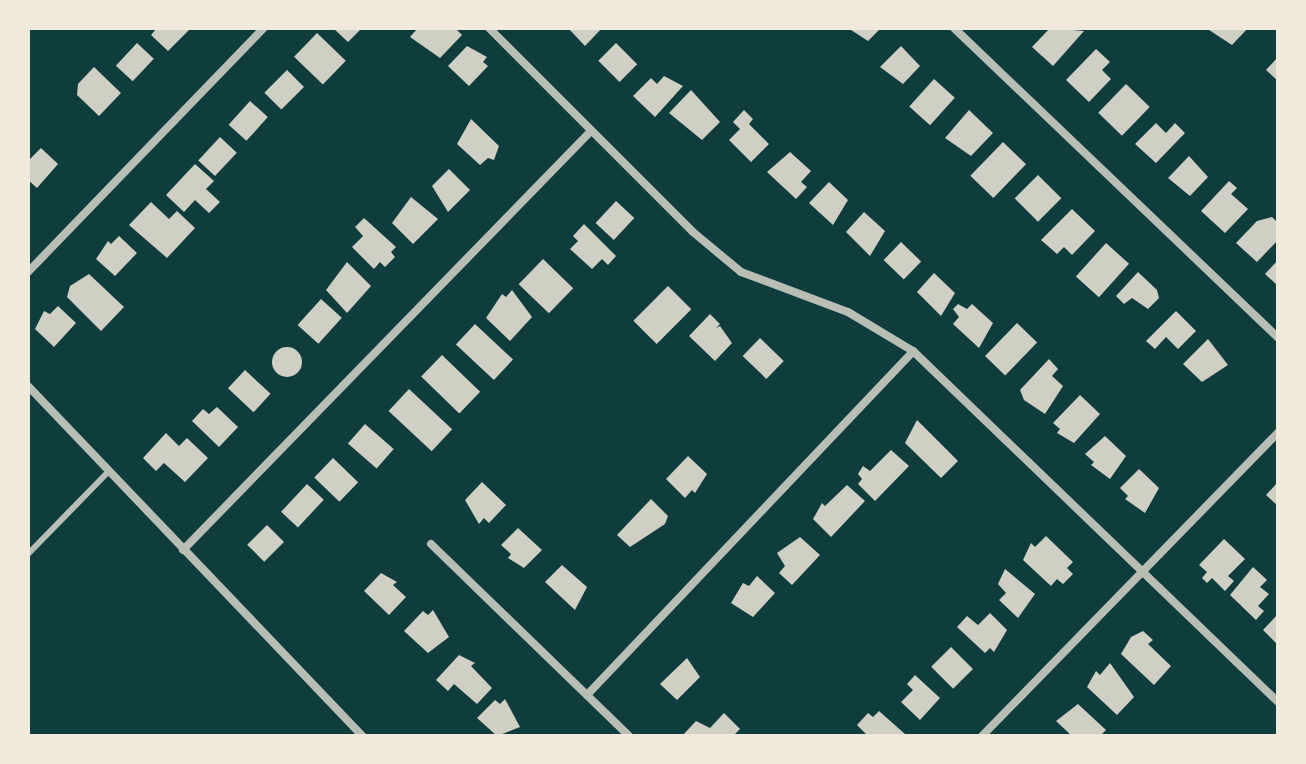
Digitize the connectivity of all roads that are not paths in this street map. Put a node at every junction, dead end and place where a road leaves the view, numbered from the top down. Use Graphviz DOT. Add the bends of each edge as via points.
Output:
graph roads {
  1 [pos="264,28"];
  2 [pos="489,28"];
  3 [pos="954,28"];
  4 [pos="590,132"];
  5 [pos="28,272"];
  6 [pos="1278,338"];
  7 [pos="913,351"];
  8 [pos="28,386"];
  9 [pos="1278,433"];
  10 [pos="109,471"];
  11 [pos="431,544"];
  12 [pos="183,550"];
  13 [pos="28,554"];
  14 [pos="1140,572"];
  15 [pos="587,695"];
  16 [pos="1278,702"];
  17 [pos="363,736"];
  18 [pos="629,736"];
  19 [pos="982,736"];
  1 -- 5 [label="street"];
  2 -- 4 [label="street"];
  3 -- 6 [label="street"];
  4 -- 7 [label="street" via="741,272 848,312"];
  4 -- 12 [label="street"];
  7 -- 14 [label="street"];
  7 -- 15 [label="street"];
  8 -- 10 [label="street"];
  9 -- 14 [label="street"];
  10 -- 12 [label="street"];
  10 -- 13 [label="lane"];
  11 -- 15 [label="street"];
  12 -- 17 [label="street"];
  14 -- 16 [label="street"];
  14 -- 19 [label="street"];
  15 -- 18 [label="street"];
}
